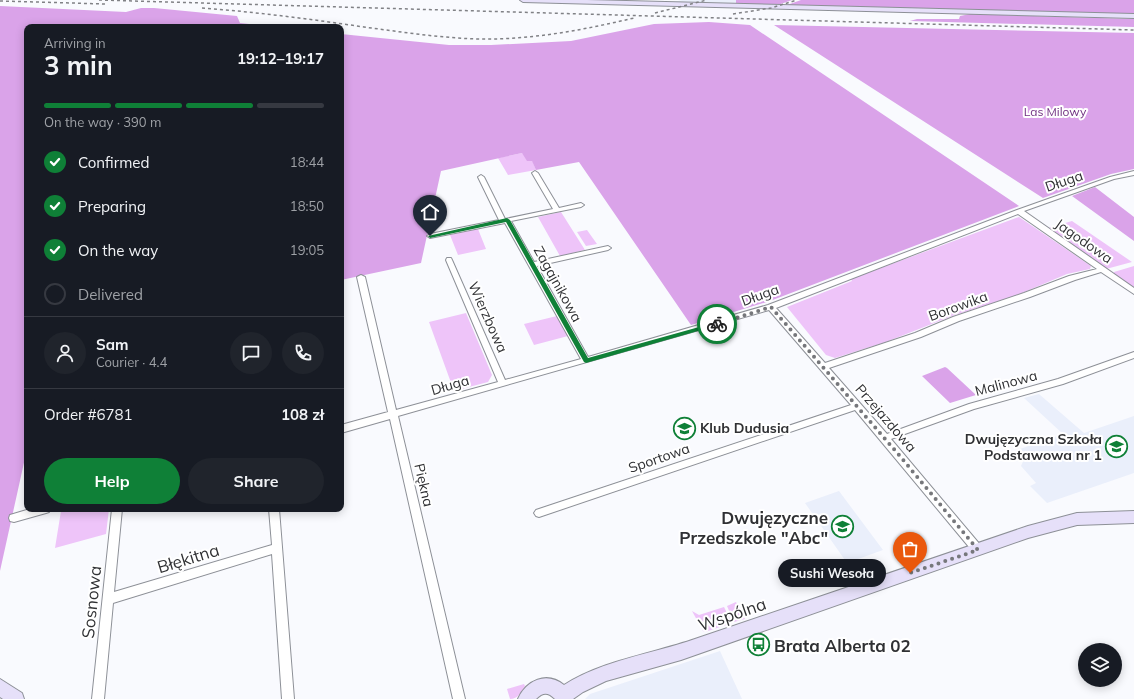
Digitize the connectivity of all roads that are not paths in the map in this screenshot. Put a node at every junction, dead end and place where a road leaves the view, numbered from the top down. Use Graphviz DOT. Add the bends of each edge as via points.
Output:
graph roads {
  1 [pos="523,0"];
  2 [pos="1134,16"];
  3 [pos="535,173"];
  4 [pos="1134,173"];
  5 [pos="481,177"];
  6 [pos="581,205"];
  7 [pos="557,210"];
  8 [pos="1019,211"];
  9 [pos="505,220"];
  10 [pos="430,236"];
  11 [pos="608,248"];
  12 [pos="449,260"];
  13 [pos="533,265"];
  14 [pos="1102,270"];
  15 [pos="361,277"];
  16 [pos="1134,292"];
  17 [pos="771,307"];
  18 [pos="1134,355"];
  19 [pos="586,360"];
  20 [pos="823,367"];
  21 [pos="503,384"];
  22 [pos="857,406"];
  23 [pos="394,416"];
  24 [pos="344,428"];
  25 [pos="885,438"];
  26 [pos="35,512"];
  27 [pos="117,512"];
  28 [pos="274,512"];
  29 [pos="539,513"];
  30 [pos="1134,517"];
  31 [pos="14,518"];
  32 [pos="277,548"];
  33 [pos="978,550"];
  34 [pos="108,599"];
  35 [pos="0,687"];
  36 [pos="564,697"];
  37 [pos="16,699"];
  38 [pos="98,699"];
  39 [pos="288,699"];
  40 [pos="459,699"];
  41 [pos="526,699"];
  1 -- 2 [label="main road"];
  3 -- 7 [label="street"];
  4 -- 8 [label="street, Długa" via="1112,178"];
  5 -- 9 [label="street, Zagajnikowa"];
  6 -- 7 [label="street"];
  7 -- 9 [label="street"];
  8 -- 14 [label="street, Jagodowa"];
  8 -- 17 [label="street, Długa"];
  9 -- 10 [label="street"];
  9 -- 13 [label="street, Zagajnikowa"];
  11 -- 13 [label="street"];
  12 -- 21 [label="street, Wierzbowa"];
  13 -- 19 [label="street, Zagajnikowa"];
  14 -- 16 [label="street, Jagodowa"];
  14 -- 20 [label="street, Borowika" via="1072,278"];
  15 -- 23 [label="street, Piękna"];
  17 -- 19 [label="street, Długa"];
  17 -- 20 [label="street, Przejazdowa"];
  18 -- 25 [label="street, Malinowa" via="1060,382 972,406"];
  19 -- 21 [label="street, Długa"];
  20 -- 22 [label="street, Przejazdowa"];
  21 -- 23 [label="street, Długa"];
  22 -- 25 [label="street, Przejazdowa"];
  22 -- 29 [label="street, Sportowa"];
  23 -- 24 [label="street, Długa"];
  23 -- 40 [label="street, Piękna"];
  25 -- 33 [label="street, Przejazdowa"];
  26 -- 31 [label="street"];
  27 -- 34 [label="street, Sosnowa"];
  28 -- 32 [label="street"];
  30 -- 33 [label="main road, Wspólna" via="1077,519 1028,532"];
  32 -- 34 [label="street, Błękitna"];
  32 -- 39 [label="street"];
  33 -- 36 [label="main road, Wspólna" via="680,652 593,677 576,686"];
  34 -- 38 [label="street, Sosnowa"];
  35 -- 37 [label="main road"];
  36 -- 41 [label="main road" via="555,687 544,685 533,689"];
}
